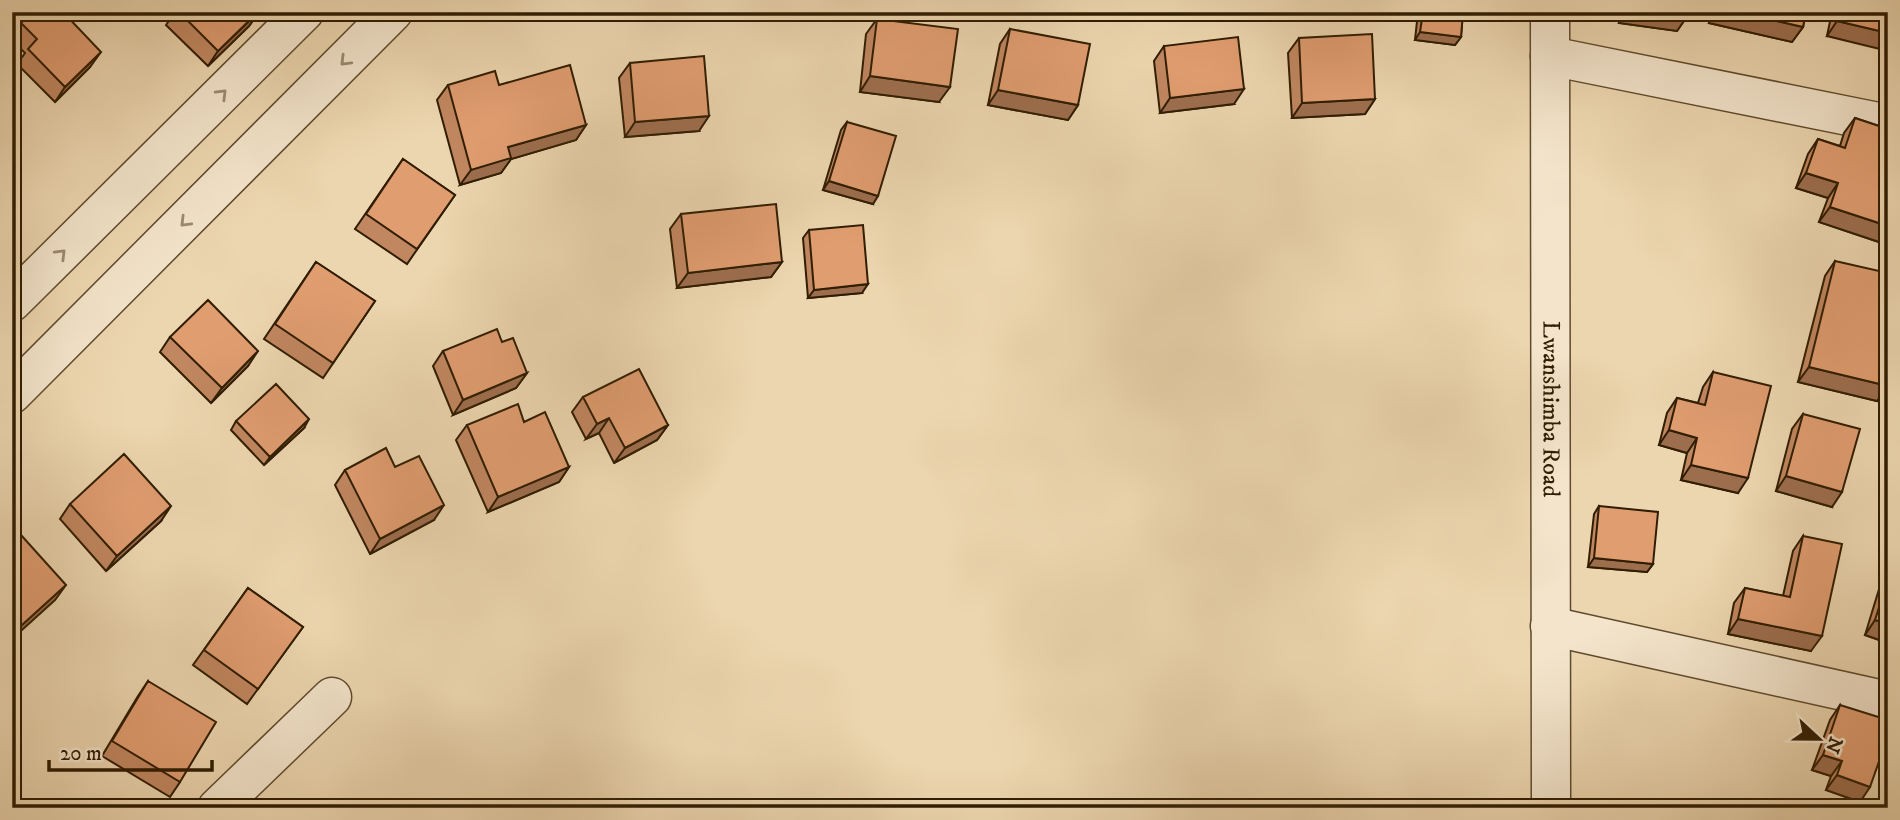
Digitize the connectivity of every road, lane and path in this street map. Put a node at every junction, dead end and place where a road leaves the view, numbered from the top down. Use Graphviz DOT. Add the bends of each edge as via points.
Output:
graph roads {
  1 [pos="304,12"];
  2 [pos="393,12"];
  3 [pos="1550,12"];
  4 [pos="1549,57"];
  5 [pos="1888,124"];
  6 [pos="12,302"];
  7 [pos="12,394"];
  8 [pos="1550,626"];
  9 [pos="332,696"];
  10 [pos="1888,701"];
  11 [pos="217,808"];
  12 [pos="1551,808"];
  6 -- 1 [label="street, one-way"];
  2 -- 7 [label="street, one-way"];
  3 -- 4 [label="street, Lwanshimba Road"];
  4 -- 5 [label="street"];
  4 -- 8 [label="street, Lwanshimba Road"];
  8 -- 10 [label="street"];
  8 -- 12 [label="street, Lwanshimba Road"];
  9 -- 11 [label="street"];
}
